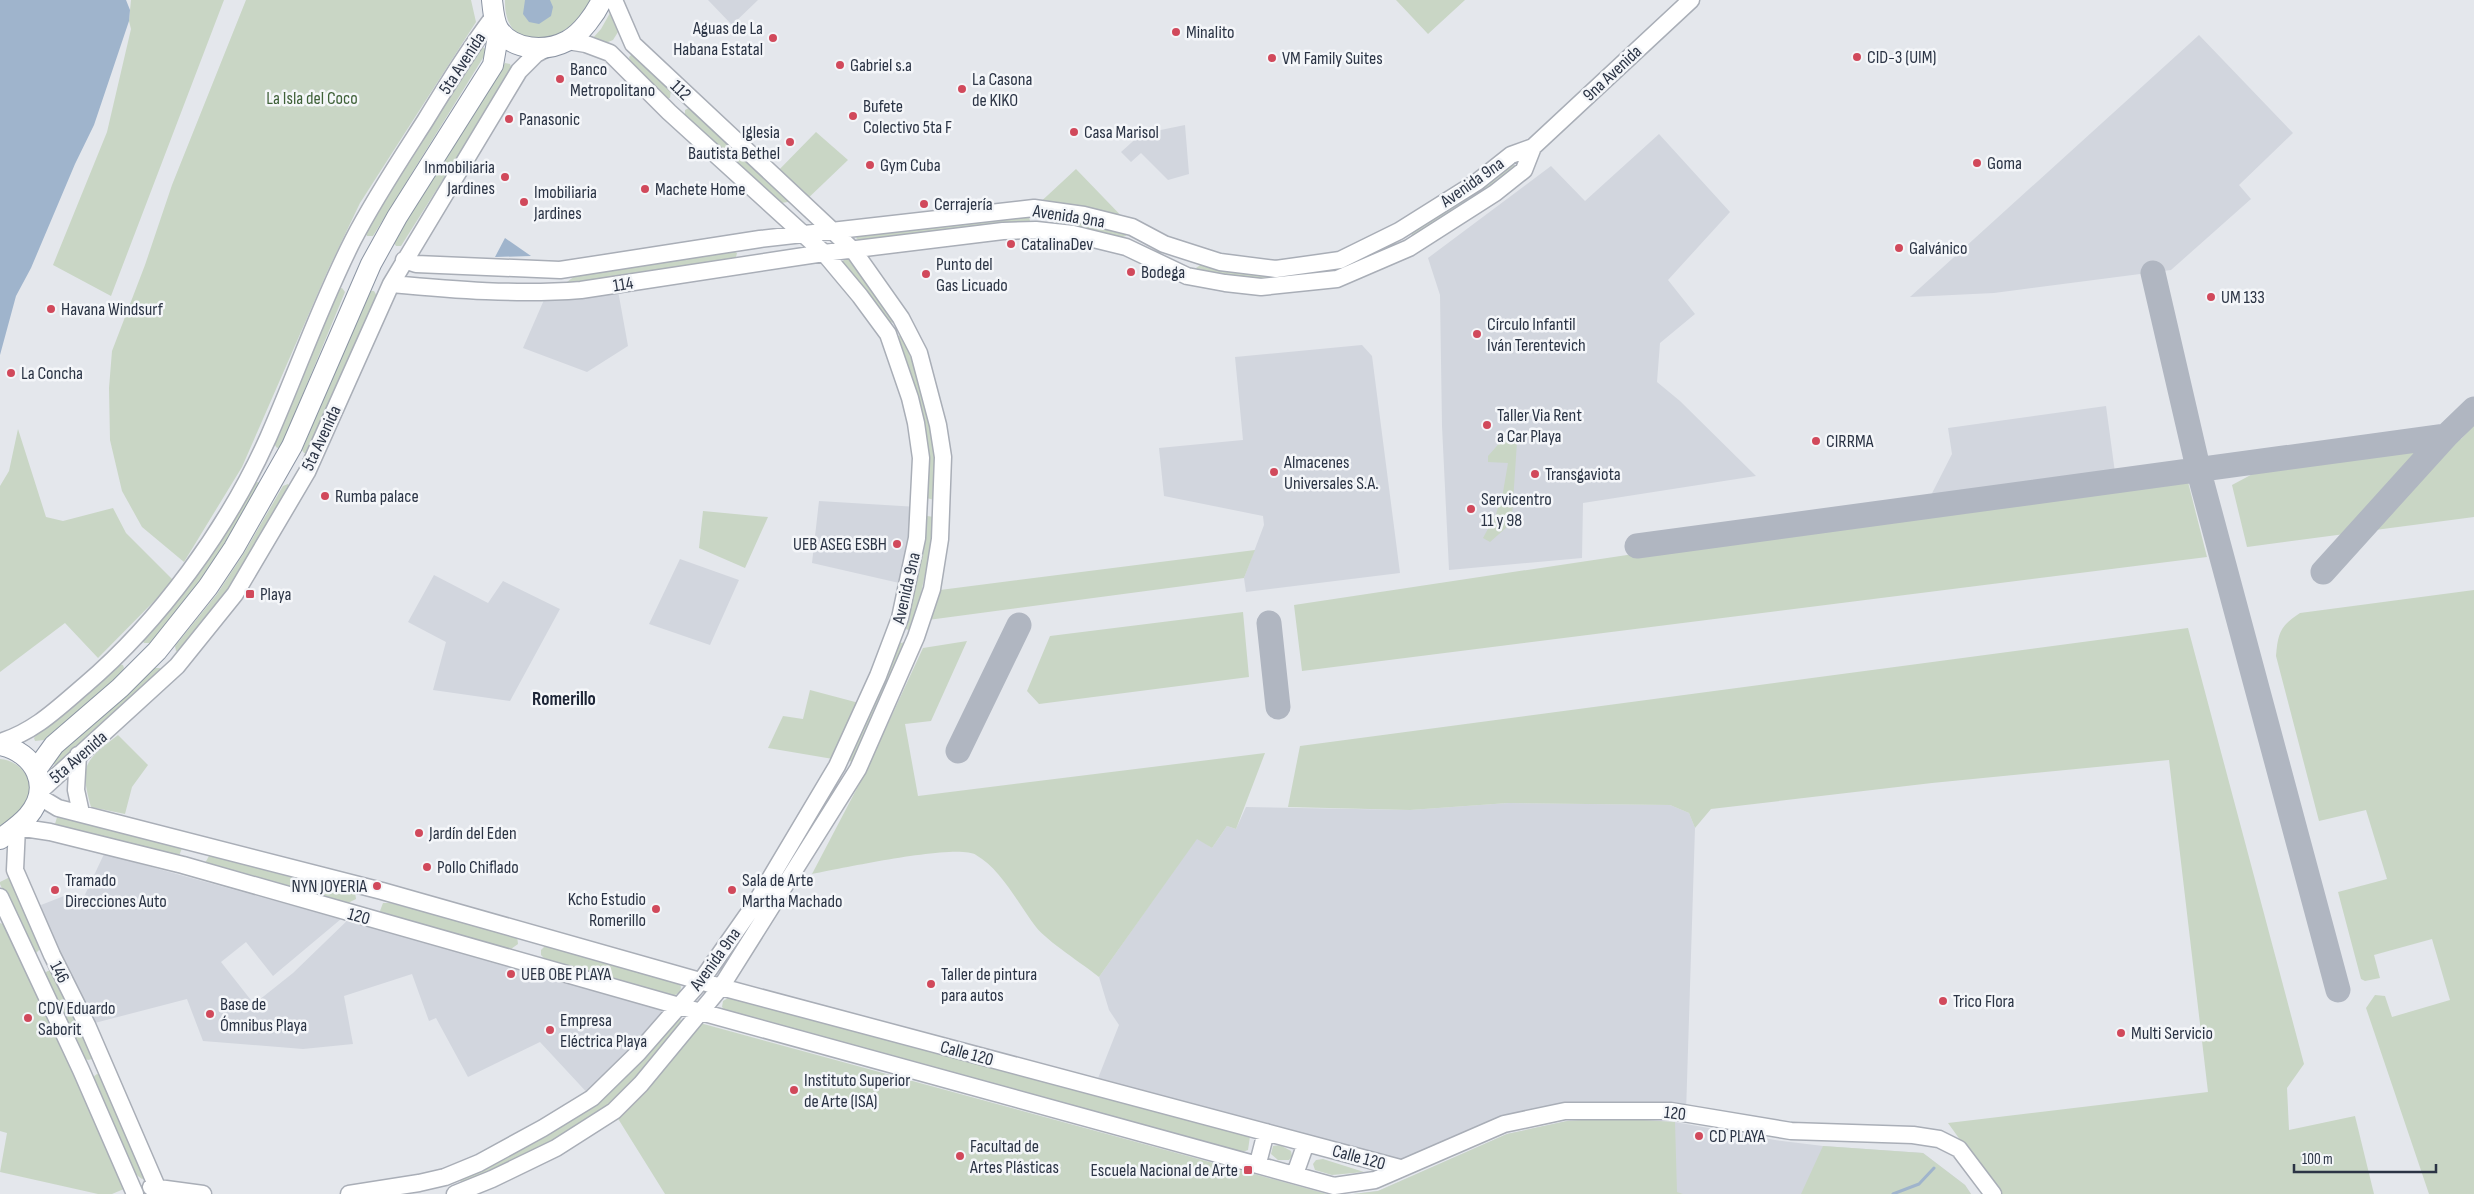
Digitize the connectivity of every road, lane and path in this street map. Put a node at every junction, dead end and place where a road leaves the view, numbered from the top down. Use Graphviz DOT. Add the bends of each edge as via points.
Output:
graph roads {
  1 [pos="602,0"];
  2 [pos="614,0"];
  3 [pos="1691,0"];
  4 [pos="495,15"];
  5 [pos="628,33"];
  6 [pos="559,44"];
  7 [pos="528,48"];
  8 [pos="610,53"];
  9 [pos="493,65"];
  10 [pos="1533,147"];
  11 [pos="834,231"];
  12 [pos="802,235"];
  13 [pos="853,250"];
  14 [pos="824,254"];
  15 [pos="404,260"];
  16 [pos="391,284"];
  17 [pos="916,637"];
  18 [pos="893,638"];
  19 [pos="0,744"];
  20 [pos="54,745"];
  21 [pos="20,752"];
  22 [pos="78,755"];
  23 [pos="36,770"];
  24 [pos="38,795"];
  25 [pos="80,813"];
  26 [pos="17,827"];
  27 [pos="0,839"];
  28 [pos="0,897"];
  29 [pos="701,981"];
  30 [pos="721,987"];
  31 [pos="679,1006"];
  32 [pos="699,1011"];
  33 [pos="1266,1132"];
  34 [pos="1306,1143"];
  35 [pos="1258,1163"];
  36 [pos="1400,1168"];
  37 [pos="1295,1174"];
  38 [pos="133,1190"];
  39 [pos="159,1191"];
  40 [pos="203,1194"];
  41 [pos="349,1194"];
  42 [pos="455,1194"];
  43 [pos="1993,1194"];
  1 -- 6 [label="highway, 5ta Avenida" via="590,20"];
  2 -- 5 [label="main road, 112"];
  3 -- 10 [label="main road, 9na Avenida"];
  4 -- 7 [label="highway, 5ta Avenida" via="509,40"];
  4 -- 9 [label="highway, 5ta Avenida"];
  4 -- 19 [label="main road, 5ta Avenida" via="422,125 354,239 313,323 267,439 222,524 184,578 129,644 33,729"];
  5 -- 8 [label="main road"];
  5 -- 11 [label="main road, 112" via="634,44 665,75"];
  6 -- 7 [label="highway, 5ta Avenida"];
  6 -- 8 [label="main road, 112" via="586,44"];
  6 -- 15 [label="main road, 5ta Avenida" via="536,54 519,71"];
  7 -- 9 [label="highway, 5ta Avenida"];
  8 -- 12 [label="main road, 112"];
  9 -- 20 [label="highway, 5ta Avenida" via="402,208 371,264 292,446 234,548 208,587 157,651"];
  10 -- 11 [label="main road, Avenida 9na" via="1511,155 1477,182 1399,231 1340,260 1303,266 1276,269 1220,262 1164,244 1132,227 1084,215 1034,208"];
  10 -- 13 [label="main road, Avenida 9na" via="1524,170 1495,193 1409,248 1337,279 1261,287 1225,283 1187,276 1126,247 1073,234 1036,230 1003,231"];
  11 -- 12 [label="main road, Avenida 9na"];
  11 -- 13 [label="main road, 112"];
  12 -- 14 [label="main road, Avenida 9na"];
  12 -- 15 [label="main road, 114" via="560,270 416,264"];
  13 -- 14 [label="main road, 114"];
  13 -- 17 [label="main road, Avenida 9na" via="902,318 928,381 938,424 943,457 940,539 932,589"];
  14 -- 16 [label="main road, 114" via="547,293"];
  14 -- 18 [label="main road, Avenida 9na" via="888,334 916,423 920,458 917,538"];
  15 -- 16 [label="main road, 5ta Avenida"];
  16 -- 22 [label="main road, 5ta Avenida" via="307,472 235,594 177,666"];
  17 -- 18 [label="main road"];
  17 -- 30 [label="main road, Avenida 9na" via="858,769"];
  18 -- 29 [label="main road, Avenida 9na" via="837,766 755,904"];
  19 -- 21 [label="highway"];
  20 -- 21 [label="highway, 5ta Avenida"];
  20 -- 23 [label="highway, 5ta Avenida"];
  21 -- 23 [label="highway"];
  22 -- 24 [label="main road, 5ta Avenida"];
  22 -- 25 [label="main road" via="76,790"];
  23 -- 24 [label="highway"];
  24 -- 25 [label="main road, 120" via="58,808"];
  24 -- 26 [label="highway" via="28,816"];
  25 -- 29 [label="main road, 120" via="382,891"];
  26 -- 27 [label="highway"];
  26 -- 31 [label="main road, 120" via="183,865"];
  26 -- 39 [label="main road, 146" via="15,870"];
  28 -- 38 [label="main road, 146"];
  29 -- 30 [label="main road, Calle 120"];
  29 -- 31 [label="main road, Avenida 9na"];
  30 -- 32 [label="main road, Avenida 9na"];
  30 -- 33 [label="main road, Calle 120"];
  31 -- 32 [label="main road, 120"];
  31 -- 41 [label="main road, Avenida 9na" via="638,1053 592,1098 544,1128 445,1177"];
  32 -- 35 [label="main road, Calle 120"];
  32 -- 42 [label="main road, Avenida 9na" via="641,1084 614,1111 556,1148"];
  33 -- 34 [label="main road, Calle 120"];
  33 -- 35 [label="main road"];
  34 -- 36 [label="main road, Calle 120"];
  34 -- 37 [label="main road"];
  35 -- 37 [label="main road, Calle 120"];
  36 -- 37 [label="main road, Calle 120" via="1375,1180 1334,1186"];
  36 -- 43 [label="main road, 120" via="1504,1124 1565,1111 1671,1111 1790,1131 1913,1135 1939,1139 1958,1149"];
  38 -- 39 [label="main road"];
  39 -- 40 [label="main road"];
}
